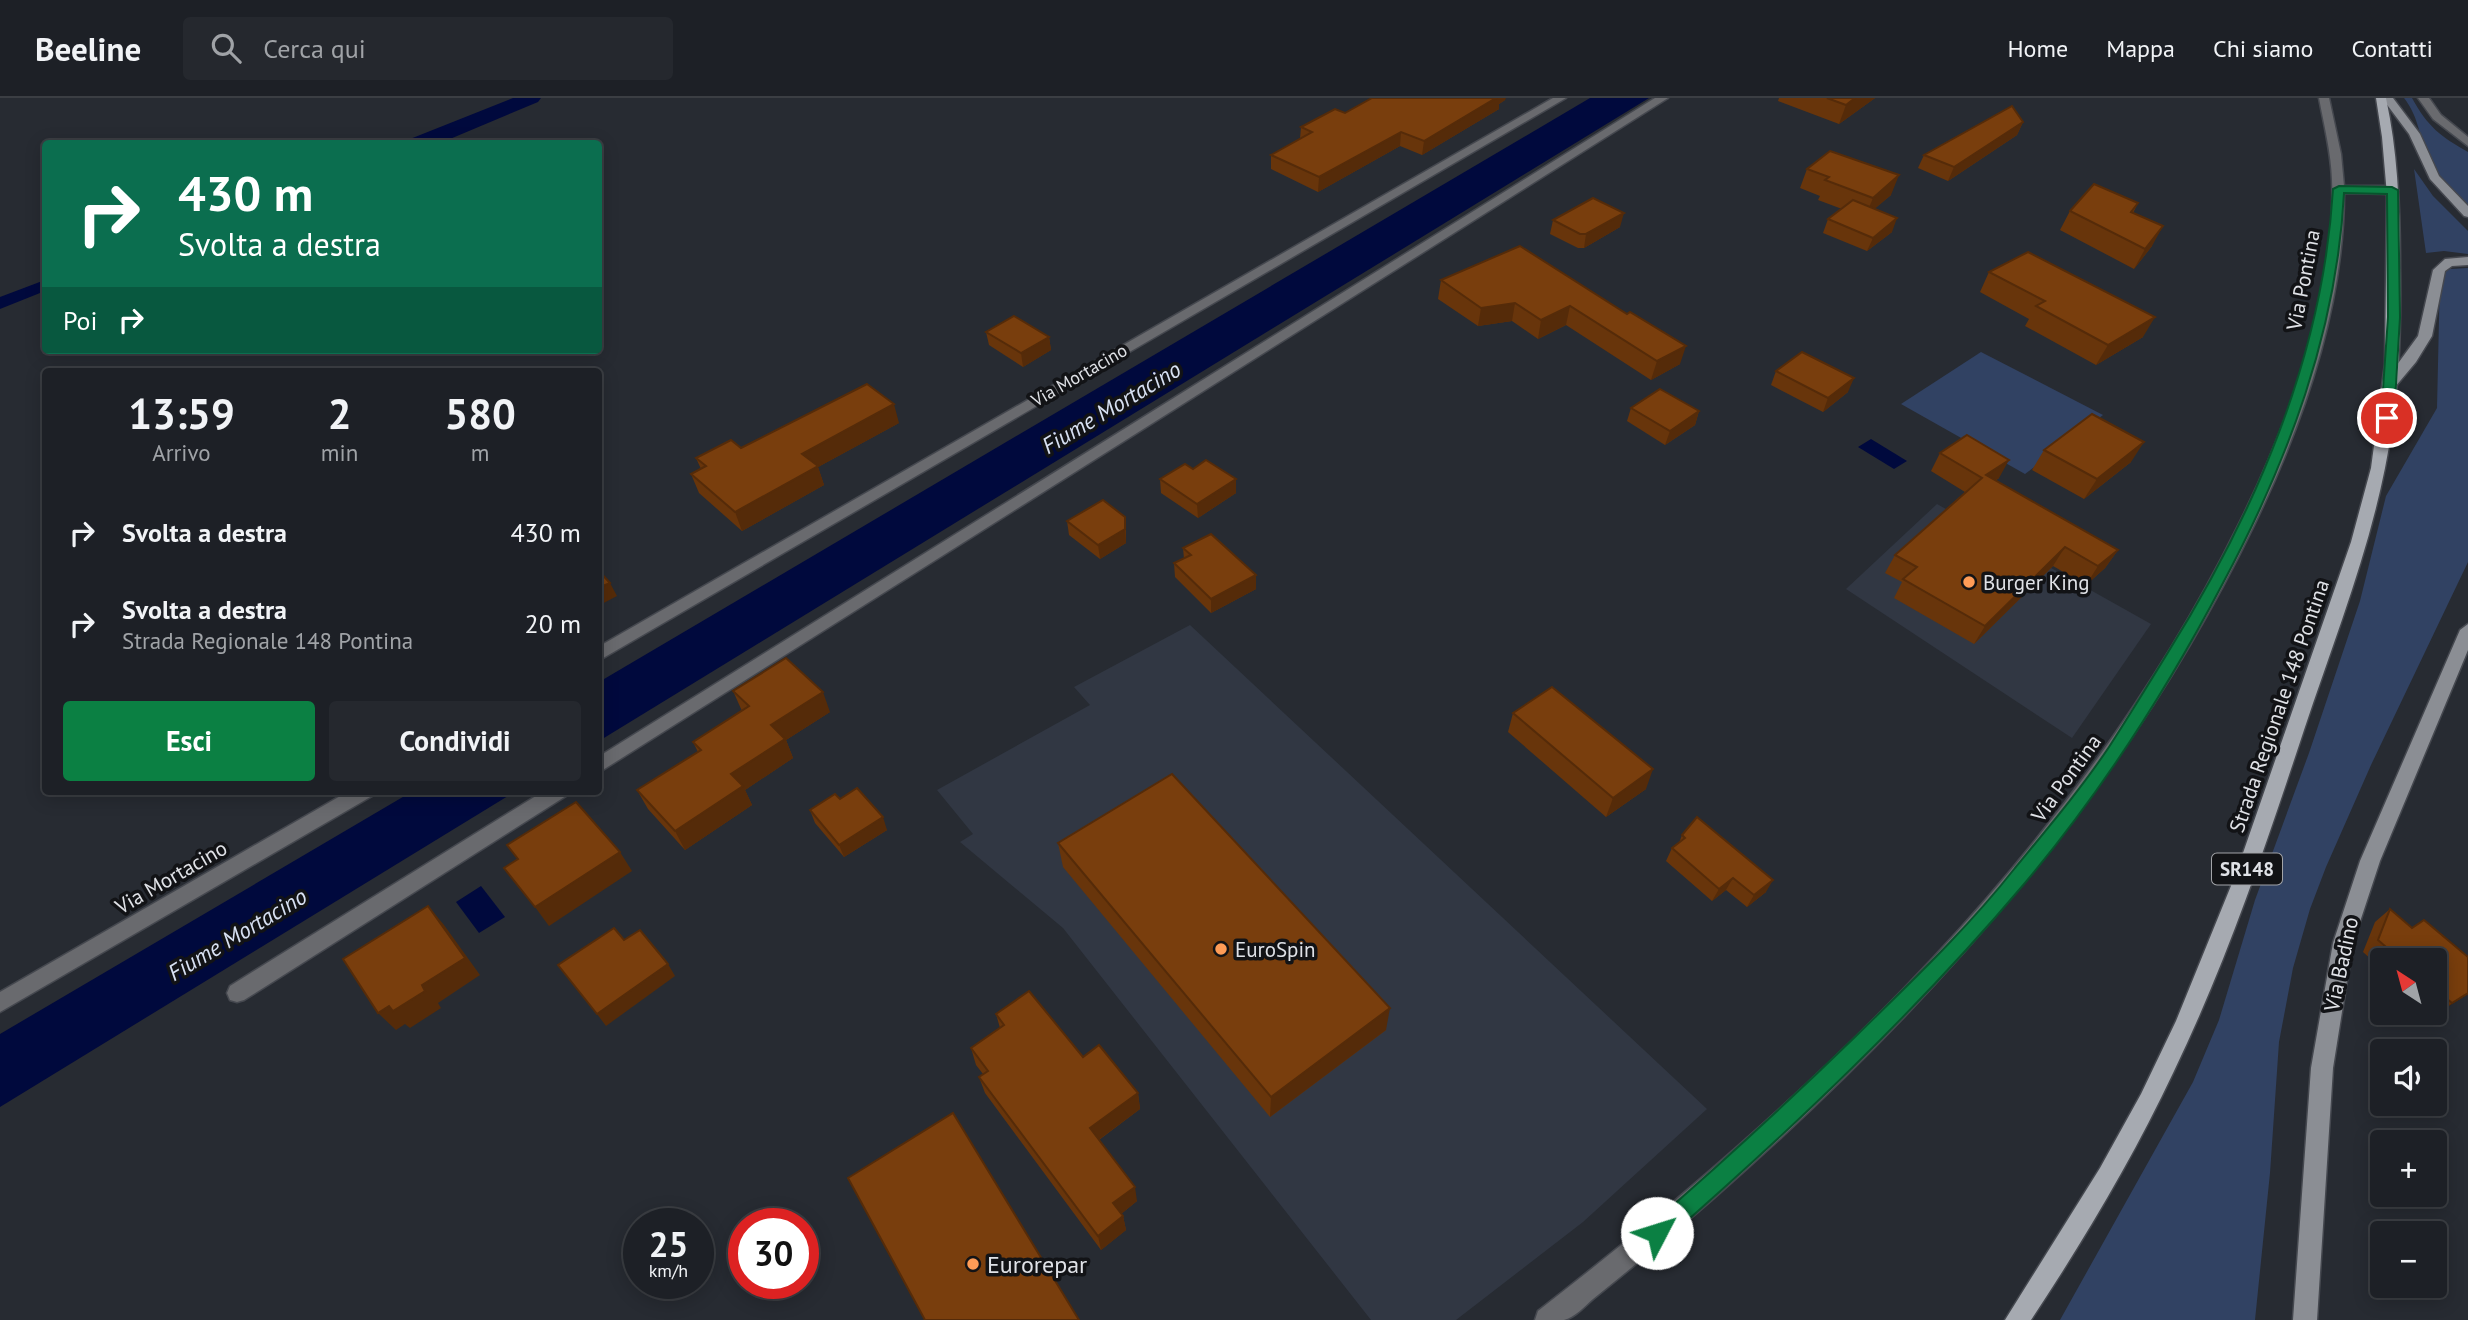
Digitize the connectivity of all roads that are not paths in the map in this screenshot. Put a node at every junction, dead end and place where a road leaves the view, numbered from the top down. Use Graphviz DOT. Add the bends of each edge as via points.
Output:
graph roads {
  1 [pos="1561,98"];
  2 [pos="1663,98"];
  3 [pos="2324,98"];
  4 [pos="2381,98"];
  5 [pos="2387,98"];
  6 [pos="2423,98"];
  7 [pos="2468,143"];
  8 [pos="2339,189"];
  9 [pos="2392,190"];
  10 [pos="2468,213"];
  11 [pos="2468,261"];
  12 [pos="2390,384"];
  13 [pos="2468,630"];
  14 [pos="602,653"];
  15 [pos="602,763"];
  16 [pos="358,795"];
  17 [pos="553,795"];
  18 [pos="237,993"];
  19 [pos="0,1003"];
  20 [pos="1547,1320"];
  21 [pos="2017,1320"];
  22 [pos="2305,1320"];
  1 -- 14 [label="street, Via Mortacino"];
  2 -- 15 [label="street"];
  3 -- 8 [label="street, Via Pontina"];
  4 -- 9 [label="main road, Strada Regionale 148 Pontina / SR148"];
  5 -- 10 [label="street" via="2414,135 2434,177"];
  6 -- 7 [label="street" via="2437,117"];
  8 -- 9 [label="street"];
  8 -- 20 [label="street, Via Pontina" via="2319,324 2275,462 2197,618 2114,753 1995,904 1855,1052 1734,1167"];
  9 -- 12 [label="main road, Strada Regionale 148 Pontina / SR148"];
  11 -- 12 [label="street" via="2449,262 2439,270 2425,336"];
  12 -- 21 [label="main road, Strada Regionale 148 Pontina / SR148" via="2382,449 2355,551 2262,829 2213,958 2175,1048 2128,1140"];
  13 -- 22 [label="street, Via Badino" via="2370,860 2343,943 2322,1068"];
  16 -- 19 [label="street, Via Mortacino"];
  17 -- 18 [label="street"];
}
